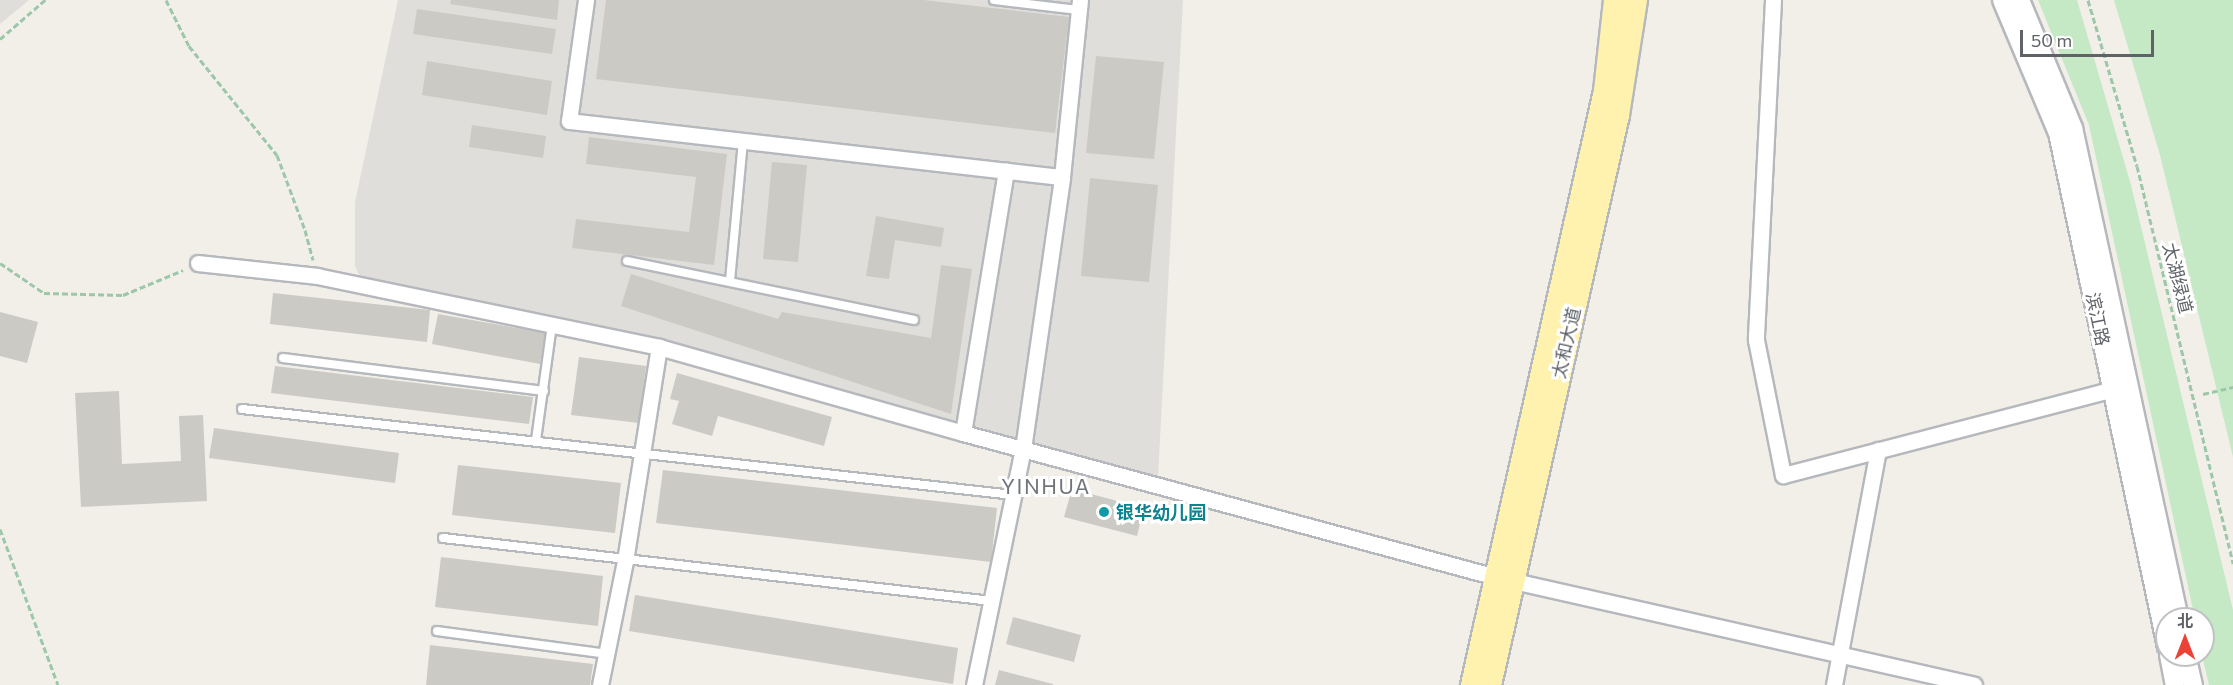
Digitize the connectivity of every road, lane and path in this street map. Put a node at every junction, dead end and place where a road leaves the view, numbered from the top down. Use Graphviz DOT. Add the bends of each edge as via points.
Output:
graph roads {
  1 [pos="45,0"];
  2 [pos="166,0"];
  3 [pos="586,0"];
  4 [pos="994,0"];
  5 [pos="1615,0"];
  6 [pos="1636,0"];
  7 [pos="1773,0"];
  8 [pos="2002,0"];
  9 [pos="2020,0"];
  10 [pos="2088,0"];
  11 [pos="1079,5"];
  12 [pos="0,39"];
  13 [pos="743,141"];
  14 [pos="1006,170"];
  15 [pos="1062,177"];
  16 [pos="627,261"];
  17 [pos="0,263"];
  18 [pos="198,263"];
  19 [pos="317,276"];
  20 [pos="730,281"];
  21 [pos="914,320"];
  22 [pos="552,324"];
  23 [pos="659,347"];
  24 [pos="283,358"];
  25 [pos="2122,387"];
  26 [pos="2233,387"];
  27 [pos="544,391"];
  28 [pos="2203,394"];
  29 [pos="242,409"];
  30 [pos="963,433"];
  31 [pos="536,440"];
  32 [pos="1023,449"];
  33 [pos="1878,450"];
  34 [pos="642,452"];
  35 [pos="1014,495"];
  36 [pos="0,529"];
  37 [pos="443,538"];
  38 [pos="625,561"];
  39 [pos="2233,564"];
  40 [pos="1504,579"];
  41 [pos="992,601"];
  42 [pos="2160,607"];
  43 [pos="2176,607"];
  44 [pos="437,631"];
  45 [pos="607,654"];
  46 [pos="1840,655"];
  47 [pos="2171,667"];
  48 [pos="2189,667"];
  49 [pos="58,685"];
  50 [pos="600,685"];
  51 [pos="974,685"];
  52 [pos="1472,685"];
  53 [pos="1490,685"];
  54 [pos="1834,685"];
  55 [pos="1974,685"];
  56 [pos="2175,685"];
  57 [pos="2193,685"];
  1 -- 12 [label="path"];
  2 -- 19 [label="path" via="189,46 277,155 305,230"];
  3 -- 13 [label="street" via="569,121"];
  4 -- 11 [label="lane"];
  5 -- 40 [label="main road, 太和大道" via="1605,91"];
  6 -- 40 [label="main road, 太和大道" via="1618,115"];
  7 -- 33 [label="street" via="1756,340 1783,475"];
  8 -- 25 [label="street, 滨江路" via="2058,133"];
  9 -- 25 [label="street" via="2073,128"];
  10 -- 39 [label="path, 太湖绿道" via="2137,166"];
  11 -- 15 [label="street"];
  13 -- 14 [label="street"];
  13 -- 20 [label="lane"];
  14 -- 15 [label="street"];
  14 -- 30 [label="street"];
  15 -- 32 [label="street"];
  16 -- 20 [label="lane"];
  17 -- 18 [label="path" via="44,293 123,295"];
  18 -- 19 [label="street"];
  19 -- 22 [label="street"];
  20 -- 21 [label="lane"];
  22 -- 23 [label="street"];
  22 -- 27 [label="lane"];
  23 -- 30 [label="street"];
  23 -- 34 [label="street"];
  24 -- 27 [label="lane"];
  25 -- 33 [label="street"];
  25 -- 42 [label="street, 滨江路"];
  25 -- 43 [label="street"];
  26 -- 28 [label="path"];
  27 -- 31 [label="lane"];
  29 -- 31 [label="lane"];
  30 -- 32 [label="street"];
  31 -- 34 [label="lane"];
  32 -- 35 [label="street"];
  32 -- 40 [label="street"];
  33 -- 46 [label="street"];
  34 -- 35 [label="lane"];
  34 -- 38 [label="street"];
  35 -- 41 [label="street"];
  36 -- 49 [label="path"];
  37 -- 38 [label="lane"];
  38 -- 41 [label="lane"];
  38 -- 45 [label="street"];
  40 -- 46 [label="street"];
  40 -- 52 [label="main road, 太和大道"];
  40 -- 53 [label="main road, 太和大道"];
  41 -- 51 [label="street"];
  44 -- 45 [label="lane"];
  45 -- 50 [label="street"];
  46 -- 54 [label="street"];
  46 -- 55 [label="street"];
  47 -- 56 [label="street"];
  48 -- 57 [label="street"];
}
